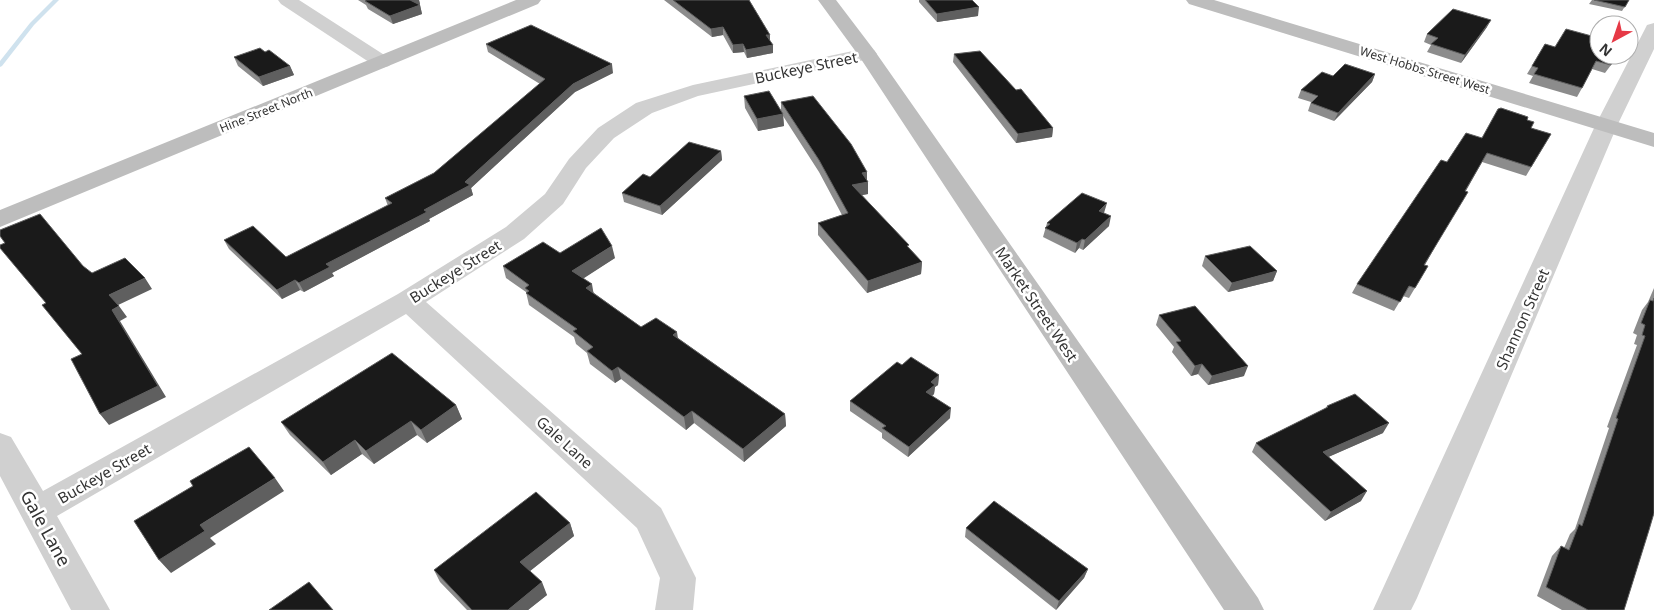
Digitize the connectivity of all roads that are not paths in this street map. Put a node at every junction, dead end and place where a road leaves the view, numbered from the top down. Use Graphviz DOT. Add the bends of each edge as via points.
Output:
graph roads {
  1 [pos="287,0"];
  2 [pos="532,0"];
  3 [pos="827,0"];
  4 [pos="1195,0"];
  5 [pos="1654,29"];
  6 [pos="867,54"];
  7 [pos="382,62"];
  8 [pos="1606,126"];
  9 [pos="1654,140"];
  10 [pos="0,219"];
  11 [pos="408,301"];
  12 [pos="0,446"];
  13 [pos="37,511"];
  14 [pos="91,610"];
  15 [pos="674,610"];
  16 [pos="1244,610"];
  17 [pos="1392,610"];
  1 -- 7 [label="street"];
  2 -- 7 [label="street, Hine Street North"];
  3 -- 6 [label="street, Market Street West"];
  4 -- 8 [label="street, West Hobbs Street West"];
  5 -- 8 [label="street, Shannon Street"];
  6 -- 11 [label="street, Buckeye Street" via="693,91 644,108 606,133 577,164 554,198 516,233"];
  6 -- 16 [label="street, Market Street West"];
  7 -- 10 [label="street, Hine Street North"];
  8 -- 9 [label="street, West Hobbs Street West"];
  8 -- 17 [label="street, Shannon Street"];
  11 -- 13 [label="street, Buckeye Street"];
  11 -- 15 [label="street, Gale Lane" via="649,518 678,578"];
  12 -- 13 [label="street, Gale Lane"];
  13 -- 14 [label="street, Gale Lane"];
}
